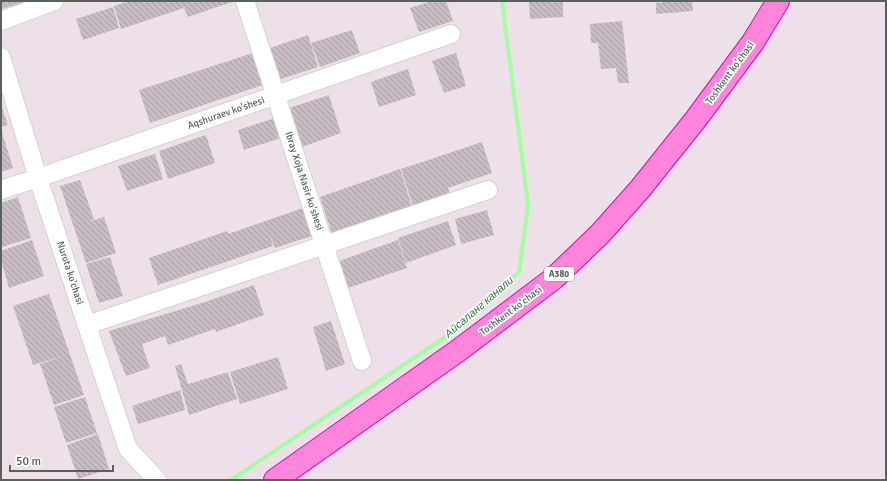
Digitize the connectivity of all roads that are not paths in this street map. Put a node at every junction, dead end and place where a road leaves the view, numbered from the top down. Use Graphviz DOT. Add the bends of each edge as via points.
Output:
graph roads {
  1 [pos="54,1"];
  2 [pos="245,1"];
  3 [pos="778,1"];
  4 [pos="1,21"];
  5 [pos="451,34"];
  6 [pos="1,57"];
  7 [pos="276,96"];
  8 [pos="38,178"];
  9 [pos="1,190"];
  10 [pos="488,190"];
  11 [pos="325,245"];
  12 [pos="87,325"];
  13 [pos="362,360"];
  14 [pos="157,480"];
  15 [pos="275,480"];
  1 -- 4 [label="street"];
  2 -- 7 [label="street, Ibray Xoja Nasir ko'shesi"];
  3 -- 15 [label="highway, Toshkent ko'chasi / A380" via="753,42 640,189 600,234 553,279 459,350"];
  5 -- 7 [label="street, Aqshuraev ko'shesi"];
  6 -- 8 [label="street, Nurota ko'chasi"];
  7 -- 8 [label="street, Aqshuraev ko'shesi"];
  7 -- 11 [label="street, Ibray Xoja Nasir ko'shesi"];
  8 -- 9 [label="street, Aqshuraev ko'shesi"];
  8 -- 12 [label="street, Nurota ko'chasi"];
  10 -- 11 [label="street"];
  11 -- 12 [label="street"];
  11 -- 13 [label="street, Ibray Xoja Nasir ko'shesi"];
  12 -- 14 [label="street, Nurota ko'chasi" via="128,449"];
}
